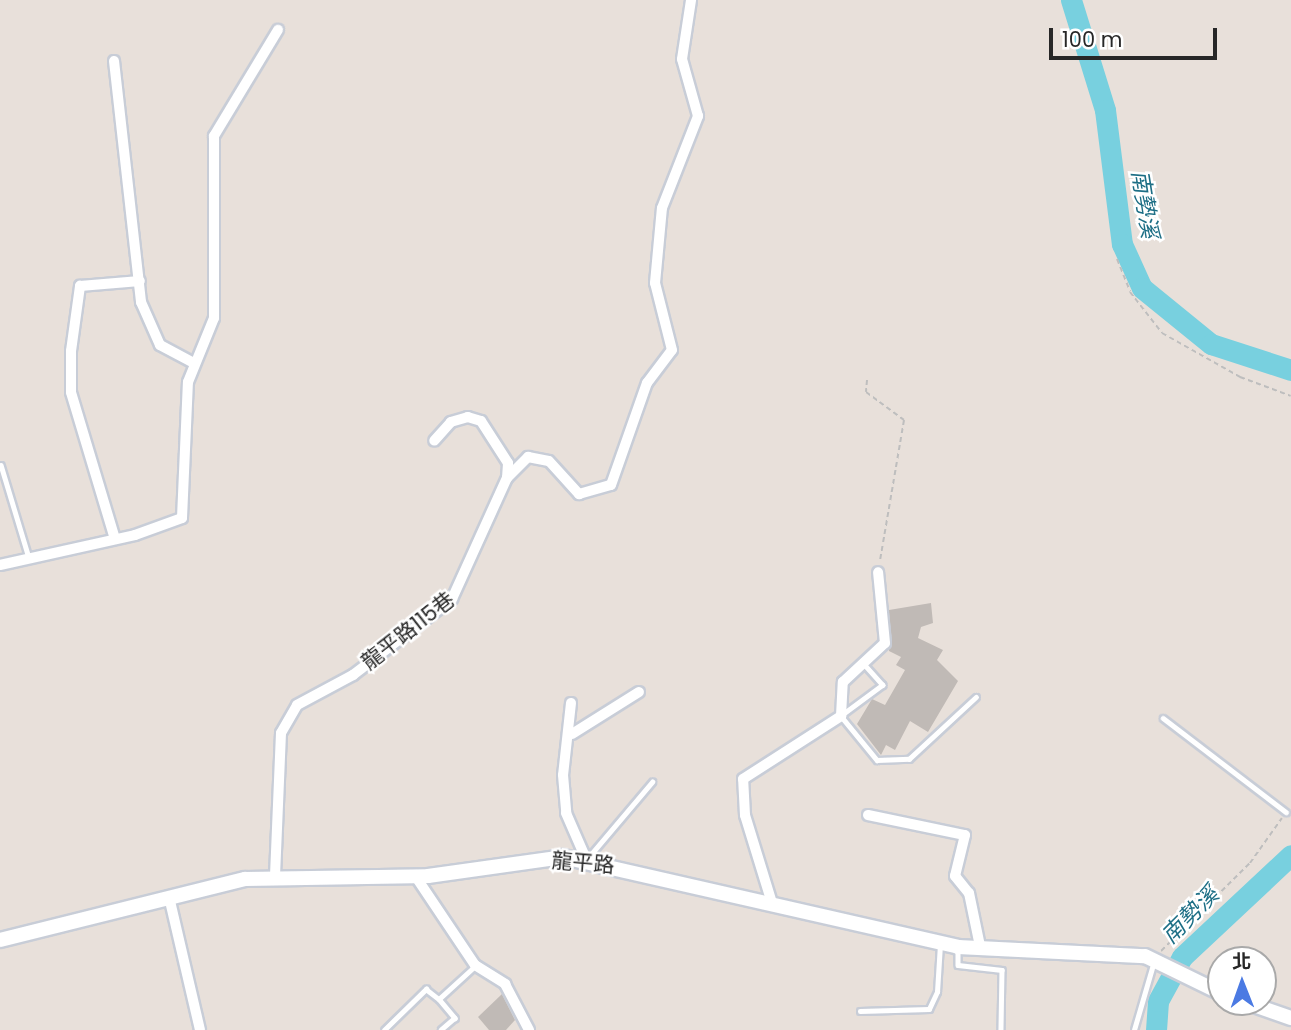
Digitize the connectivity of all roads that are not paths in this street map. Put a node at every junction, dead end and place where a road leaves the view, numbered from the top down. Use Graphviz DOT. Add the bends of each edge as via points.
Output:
graph roads {
  1 [pos="691,0"];
  2 [pos="278,30"];
  3 [pos="114,61"];
  4 [pos="140,281"];
  5 [pos="194,363"];
  6 [pos="434,441"];
  7 [pos="1,465"];
  8 [pos="507,478"];
  9 [pos="8,488"];
  10 [pos="0,491"];
  11 [pos="115,539"];
  12 [pos="31,562"];
  13 [pos="0,565"];
  14 [pos="878,572"];
  15 [pos="864,664"];
  16 [pos="639,692"];
  17 [pos="976,696"];
  18 [pos="572,703"];
  19 [pos="841,716"];
  20 [pos="1163,718"];
  21 [pos="572,734"];
  22 [pos="652,782"];
  23 [pos="1286,813"];
  24 [pos="868,815"];
  25 [pos="586,859"];
  26 [pos="275,876"];
  27 [pos="416,877"];
  28 [pos="170,901"];
  29 [pos="772,903"];
  30 [pos="0,940"];
  31 [pos="940,943"];
  32 [pos="979,946"];
  33 [pos="958,947"];
  34 [pos="1159,963"];
  35 [pos="475,965"];
  36 [pos="1207,988"];
  37 [pos="439,999"];
  38 [pos="860,1012"];
  39 [pos="200,1030"];
  40 [pos="384,1030"];
  41 [pos="441,1030"];
  42 [pos="530,1030"];
  43 [pos="1001,1030"];
  44 [pos="1134,1030"];
  1 -- 8 [label="street" via="682,59 698,116 663,208 655,283 672,349 647,383 611,485 579,494 563,472 528,457"];
  2 -- 5 [label="street" via="214,136 214,318"];
  3 -- 4 [label="street"];
  4 -- 5 [label="street" via="141,302 160,345"];
  4 -- 11 [label="street" via="80,286 71,351 71,392"];
  5 -- 11 [label="street" via="181,446 182,518"];
  6 -- 8 [label="street" via="451,422 468,417 481,421 508,463"];
  7 -- 9 [label="lane"];
  8 -- 26 [label="street, 龍平路115巷" via="452,599 353,675 297,705 281,733"];
  9 -- 10 [label="lane"];
  9 -- 12 [label="lane"];
  11 -- 12 [label="street"];
  12 -- 13 [label="street"];
  14 -- 15 [label="street" via="887,632"];
  15 -- 19 [label="street" via="843,682"];
  15 -- 19 [label="lane" via="883,684"];
  16 -- 21 [label="street"];
  17 -- 19 [label="lane" via="900,761 877,760"];
  18 -- 21 [label="street"];
  19 -- 29 [label="street" via="743,779 745,815"];
  20 -- 23 [label="lane"];
  21 -- 25 [label="street" via="563,775 566,813"];
  22 -- 25 [label="lane"];
  24 -- 32 [label="street" via="965,835 955,876 969,893"];
  25 -- 27 [label="street, 龍平路"];
  25 -- 29 [label="street, 龍平路"];
  26 -- 27 [label="street, 龍平路"];
  26 -- 28 [label="street, 龍平路"];
  27 -- 35 [label="street"];
  28 -- 30 [label="street, 龍平路"];
  28 -- 39 [label="street"];
  29 -- 31 [label="street, 龍平路"];
  31 -- 33 [label="street, 龍平路"];
  31 -- 38 [label="lane" via="937,992 929,1009"];
  32 -- 33 [label="street, 龍平路"];
  32 -- 34 [label="street, 龍平路" via="1117,953"];
  33 -- 43 [label="lane" via="958,965 1002,970"];
  34 -- 36 [label="street"];
  34 -- 44 [label="lane"];
  35 -- 37 [label="lane"];
  35 -- 42 [label="street" via="500,978"];
  37 -- 40 [label="lane" via="426,989"];
  37 -- 41 [label="lane" via="455,1018"];
}
